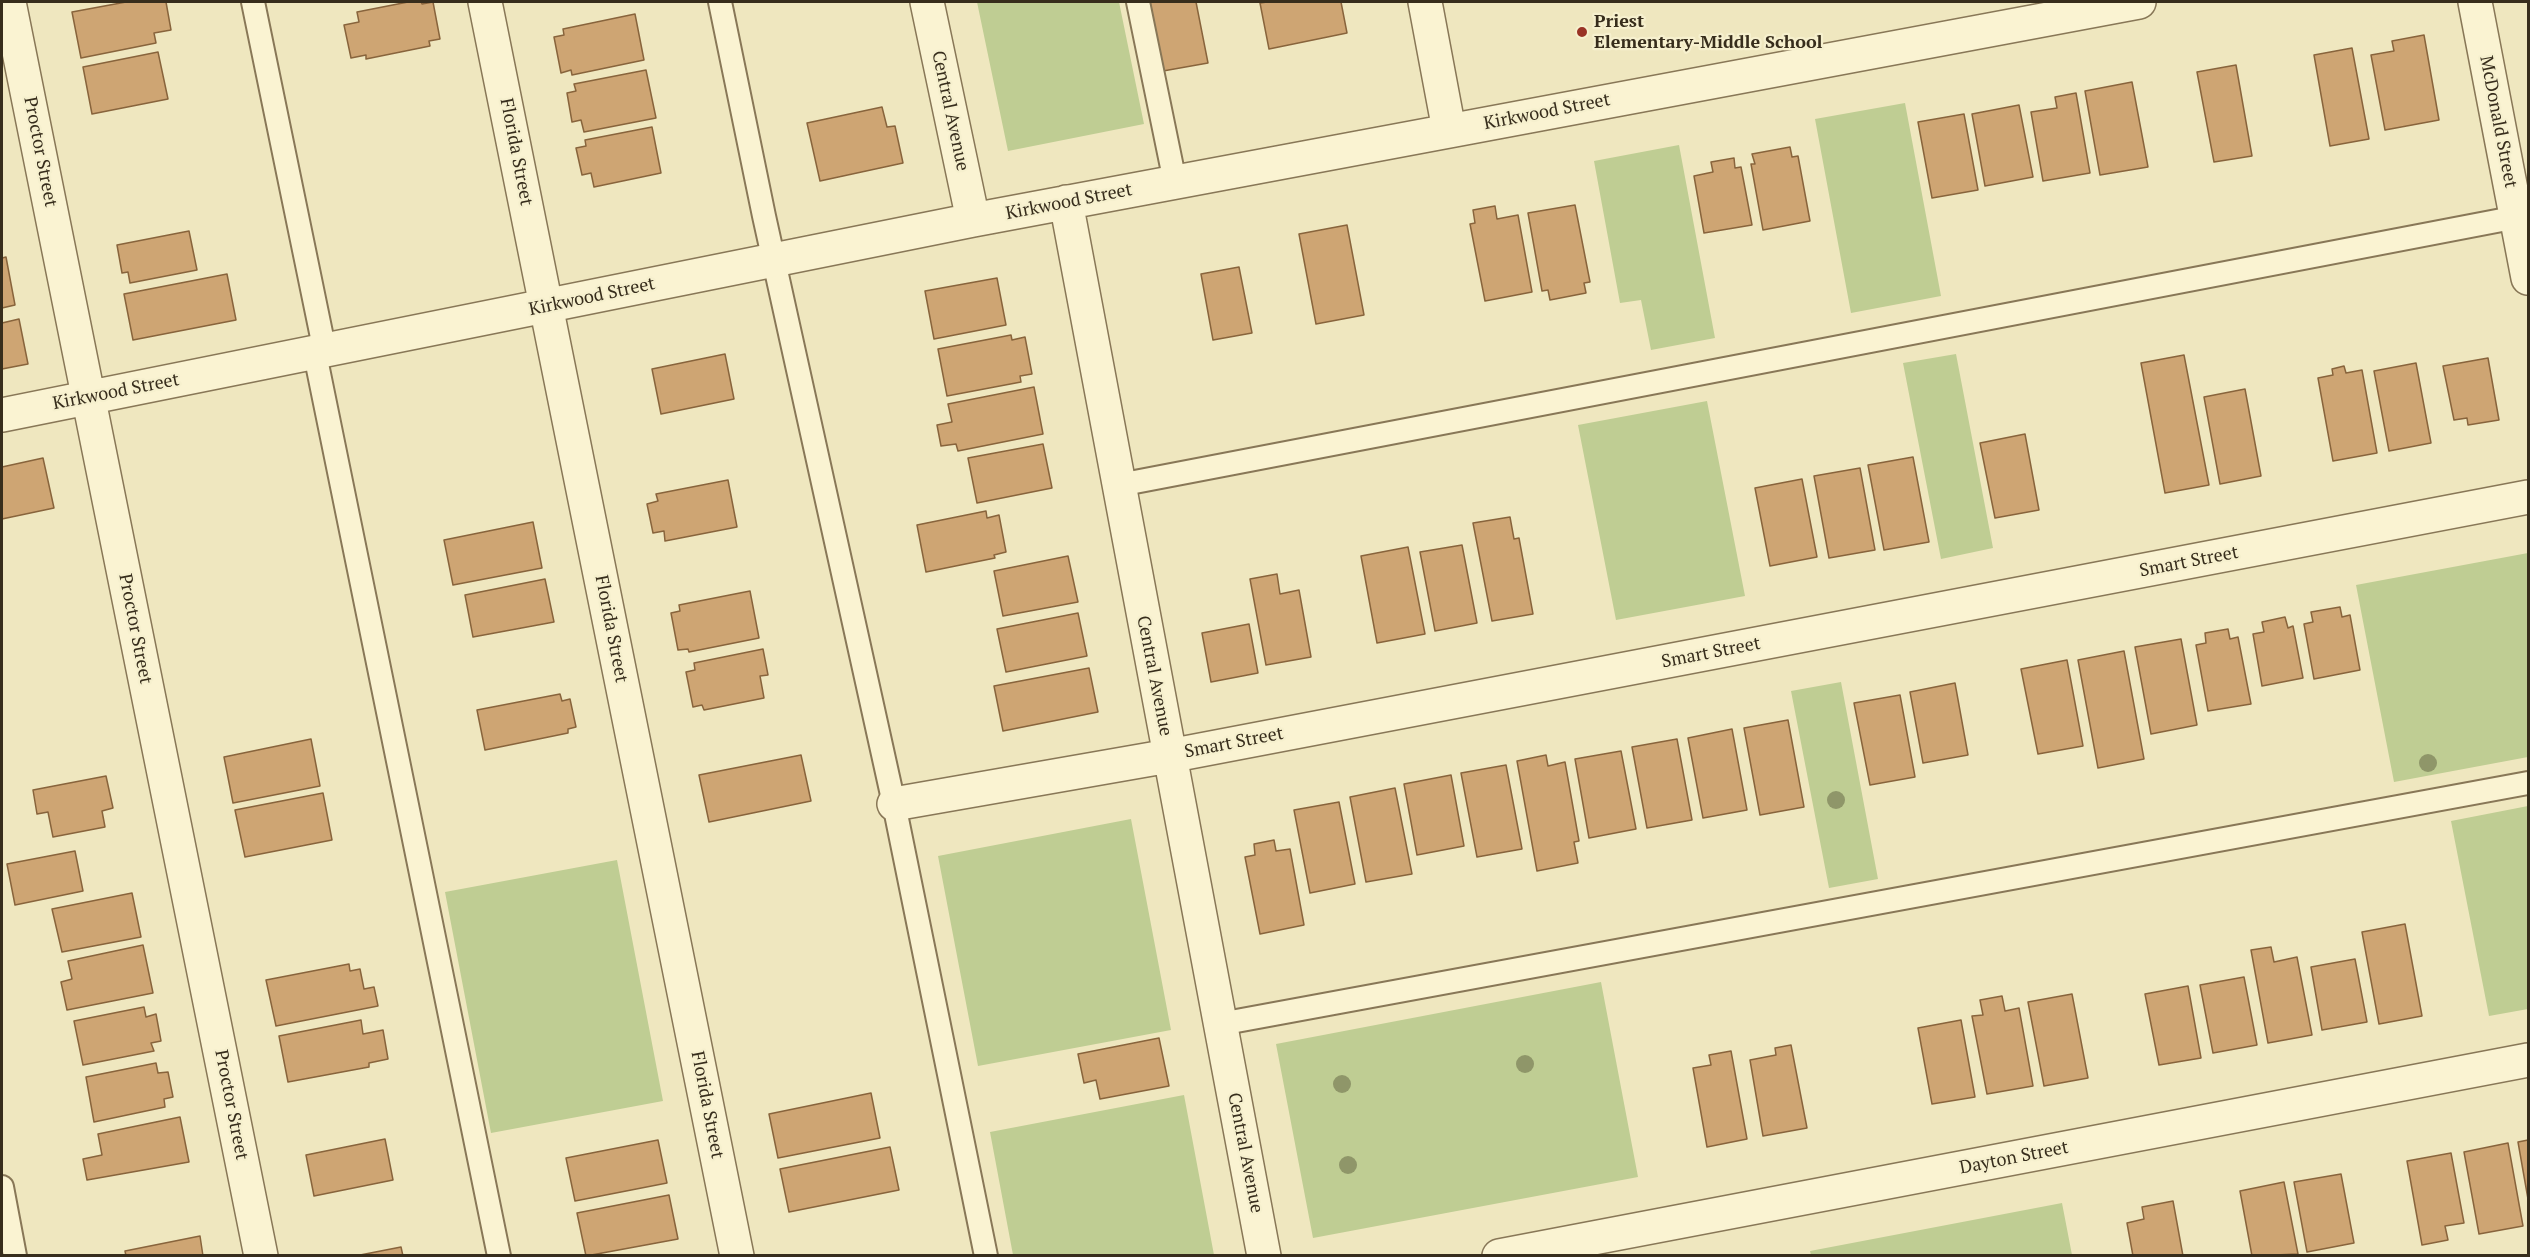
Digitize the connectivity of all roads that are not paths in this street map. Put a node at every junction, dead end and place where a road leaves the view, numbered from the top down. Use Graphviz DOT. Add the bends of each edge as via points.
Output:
graph roads {
  1 [pos="9,2"];
  2 [pos="253,2"];
  3 [pos="485,2"];
  4 [pos="720,2"];
  5 [pos="927,2"];
  6 [pos="1138,2"];
  7 [pos="1425,2"];
  8 [pos="2139,2"];
  9 [pos="2475,2"];
  10 [pos="1449,130"];
  11 [pos="1175,182"];
  12 [pos="1066,202"];
  13 [pos="2523,216"];
  14 [pos="973,220"];
  15 [pos="774,259"];
  16 [pos="2529,278"];
  17 [pos="546,307"];
  18 [pos="320,353"];
  19 [pos="89,398"];
  20 [pos="2,415"];
  21 [pos="1119,485"];
  22 [pos="2529,497"];
  23 [pos="1169,756"];
  24 [pos="2529,783"];
  25 [pos="894,804"];
  26 [pos="1220,1024"];
  27 [pos="2529,1060"];
  28 [pos="2,1187"];
  29 [pos="15,1256"];
  30 [pos="261,1256"];
  31 [pos="499,1256"];
  32 [pos="737,1256"];
  33 [pos="986,1256"];
  34 [pos="1264,1256"];
  35 [pos="1500,1256"];
  1 -- 19 [label="street, Proctor Street"];
  2 -- 18 [label="lane"];
  3 -- 17 [label="street, Florida Street"];
  4 -- 15 [label="lane"];
  5 -- 14 [label="street, Central Avenue"];
  6 -- 11 [label="lane"];
  7 -- 10 [label="street"];
  8 -- 10 [label="street, Kirkwood Street"];
  9 -- 13 [label="street, McDonald Street"];
  10 -- 11 [label="street, Kirkwood Street"];
  11 -- 12 [label="street, Kirkwood Street"];
  12 -- 14 [label="street, Kirkwood Street"];
  12 -- 21 [label="street, Central Avenue"];
  13 -- 16 [label="street, McDonald Street"];
  13 -- 21 [label="lane"];
  14 -- 15 [label="street, Kirkwood Street"];
  15 -- 17 [label="street, Kirkwood Street"];
  15 -- 25 [label="lane"];
  17 -- 18 [label="street, Kirkwood Street"];
  17 -- 32 [label="street, Florida Street"];
  18 -- 19 [label="street, Kirkwood Street"];
  18 -- 31 [label="lane"];
  19 -- 20 [label="street, Kirkwood Street"];
  19 -- 30 [label="street, Proctor Street"];
  21 -- 23 [label="street, Central Avenue"];
  22 -- 23 [label="street, Smart Street"];
  23 -- 25 [label="street, Smart Street"];
  23 -- 26 [label="street, Central Avenue"];
  24 -- 26 [label="lane"];
  25 -- 33 [label="lane"];
  26 -- 34 [label="street, Central Avenue"];
  27 -- 35 [label="street, Dayton Street"];
  28 -- 29 [label="lane"];
}
